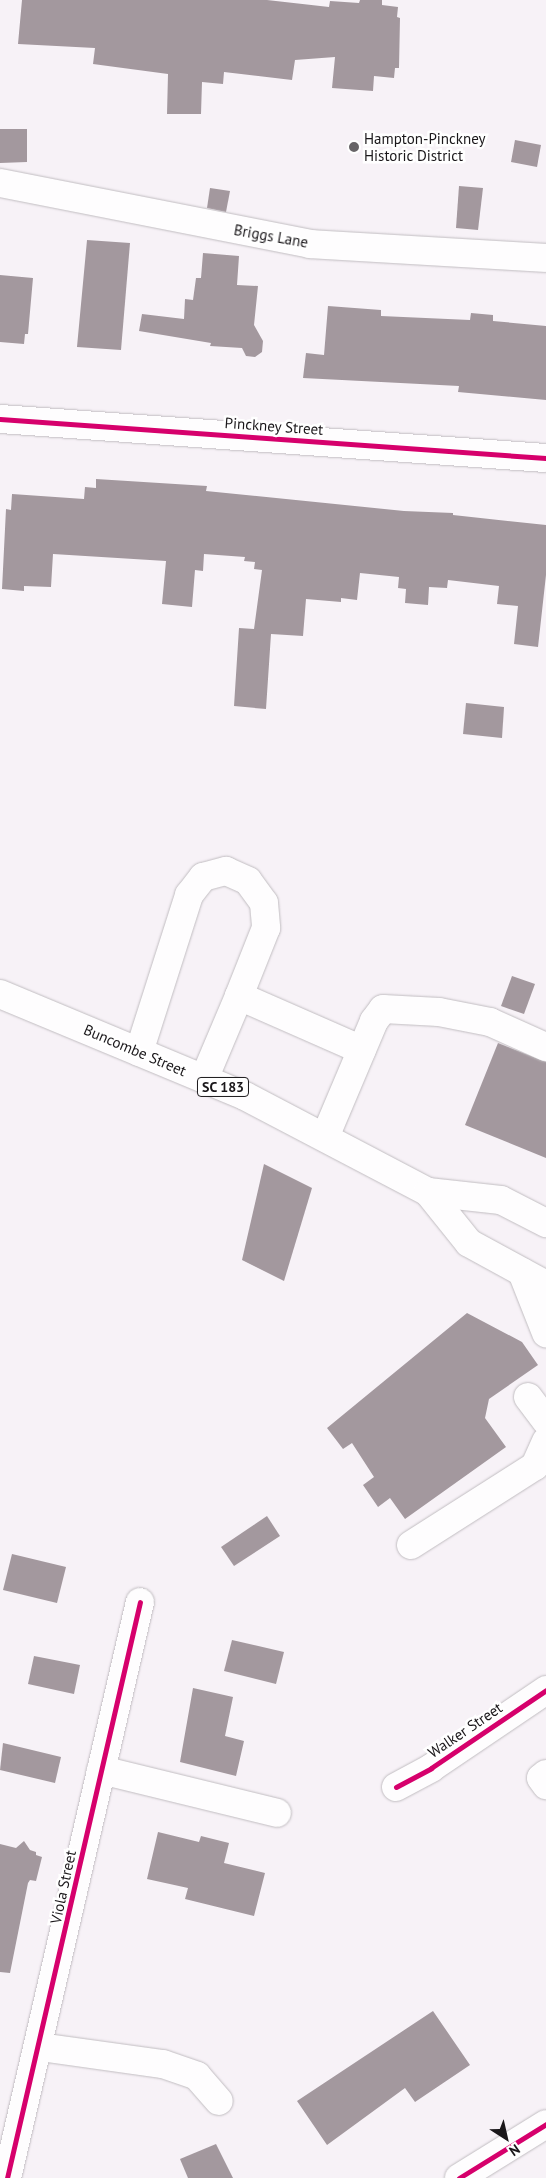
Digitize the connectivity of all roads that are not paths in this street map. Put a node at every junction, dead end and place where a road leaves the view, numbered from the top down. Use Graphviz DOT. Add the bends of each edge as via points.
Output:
graph roads {
  1 [pos="0,183"];
  2 [pos="546,258"];
  3 [pos="0,419"];
  4 [pos="546,458"];
  5 [pos="0,994"];
  6 [pos="240,996"];
  7 [pos="546,1047"];
  8 [pos="362,1050"];
  9 [pos="139,1052"];
  10 [pos="204,1079"];
  11 [pos="324,1138"];
  12 [pos="428,1192"];
  13 [pos="546,1223"];
  14 [pos="522,1272"];
  15 [pos="546,1285"];
  16 [pos="546,1333"];
  17 [pos="528,1397"];
  18 [pos="546,1421"];
  19 [pos="546,1441"];
  20 [pos="410,1545"];
  21 [pos="140,1602"];
  22 [pos="546,1690"];
  23 [pos="101,1770"];
  24 [pos="546,1774"];
  25 [pos="546,1785"];
  26 [pos="396,1787"];
  27 [pos="277,1813"];
  28 [pos="40,2047"];
  29 [pos="219,2101"];
  30 [pos="546,2124"];
  31 [pos="7,2178"];
  32 [pos="459,2178"];
  1 -- 2 [label="street, Briggs Lane" via="310,244"];
  3 -- 4 [label="street, Pinckney Street"];
  5 -- 9 [label="street, Buncombe Street / SC 183"];
  6 -- 8 [label="street"];
  6 -- 9 [label="street" via="266,928 264,903 248,882 226,871 203,877 189,895"];
  6 -- 10 [label="street"];
  7 -- 8 [label="street" via="490,1022 439,1012 383,1009 374,1021"];
  8 -- 11 [label="street"];
  9 -- 10 [label="street, Buncombe Street / SC 183"];
  10 -- 11 [label="street, Buncombe Street / SC 183"];
  11 -- 12 [label="street, Buncombe Street / SC 183"];
  12 -- 13 [label="street, Buncombe Street / SC 183" via="501,1200"];
  12 -- 14 [label="street, Buncombe Street / SC 183" via="469,1244"];
  14 -- 15 [label="street, Buncombe Street / SC 183"];
  14 -- 16 [label="street"];
  17 -- 18 [label="street"];
  19 -- 20 [label="street" via="535,1466"];
  21 -- 23 [label="street, Viola Street"];
  22 -- 26 [label="street, Walker Street" via="431,1768"];
  23 -- 27 [label="street"];
  23 -- 28 [label="street, Viola Street"];
  24 -- 25 [label="street" via="541,1778"];
  28 -- 29 [label="street" via="163,2064 197,2076"];
  28 -- 31 [label="street, Viola Street"];
  30 -- 32 [label="street"];
}
